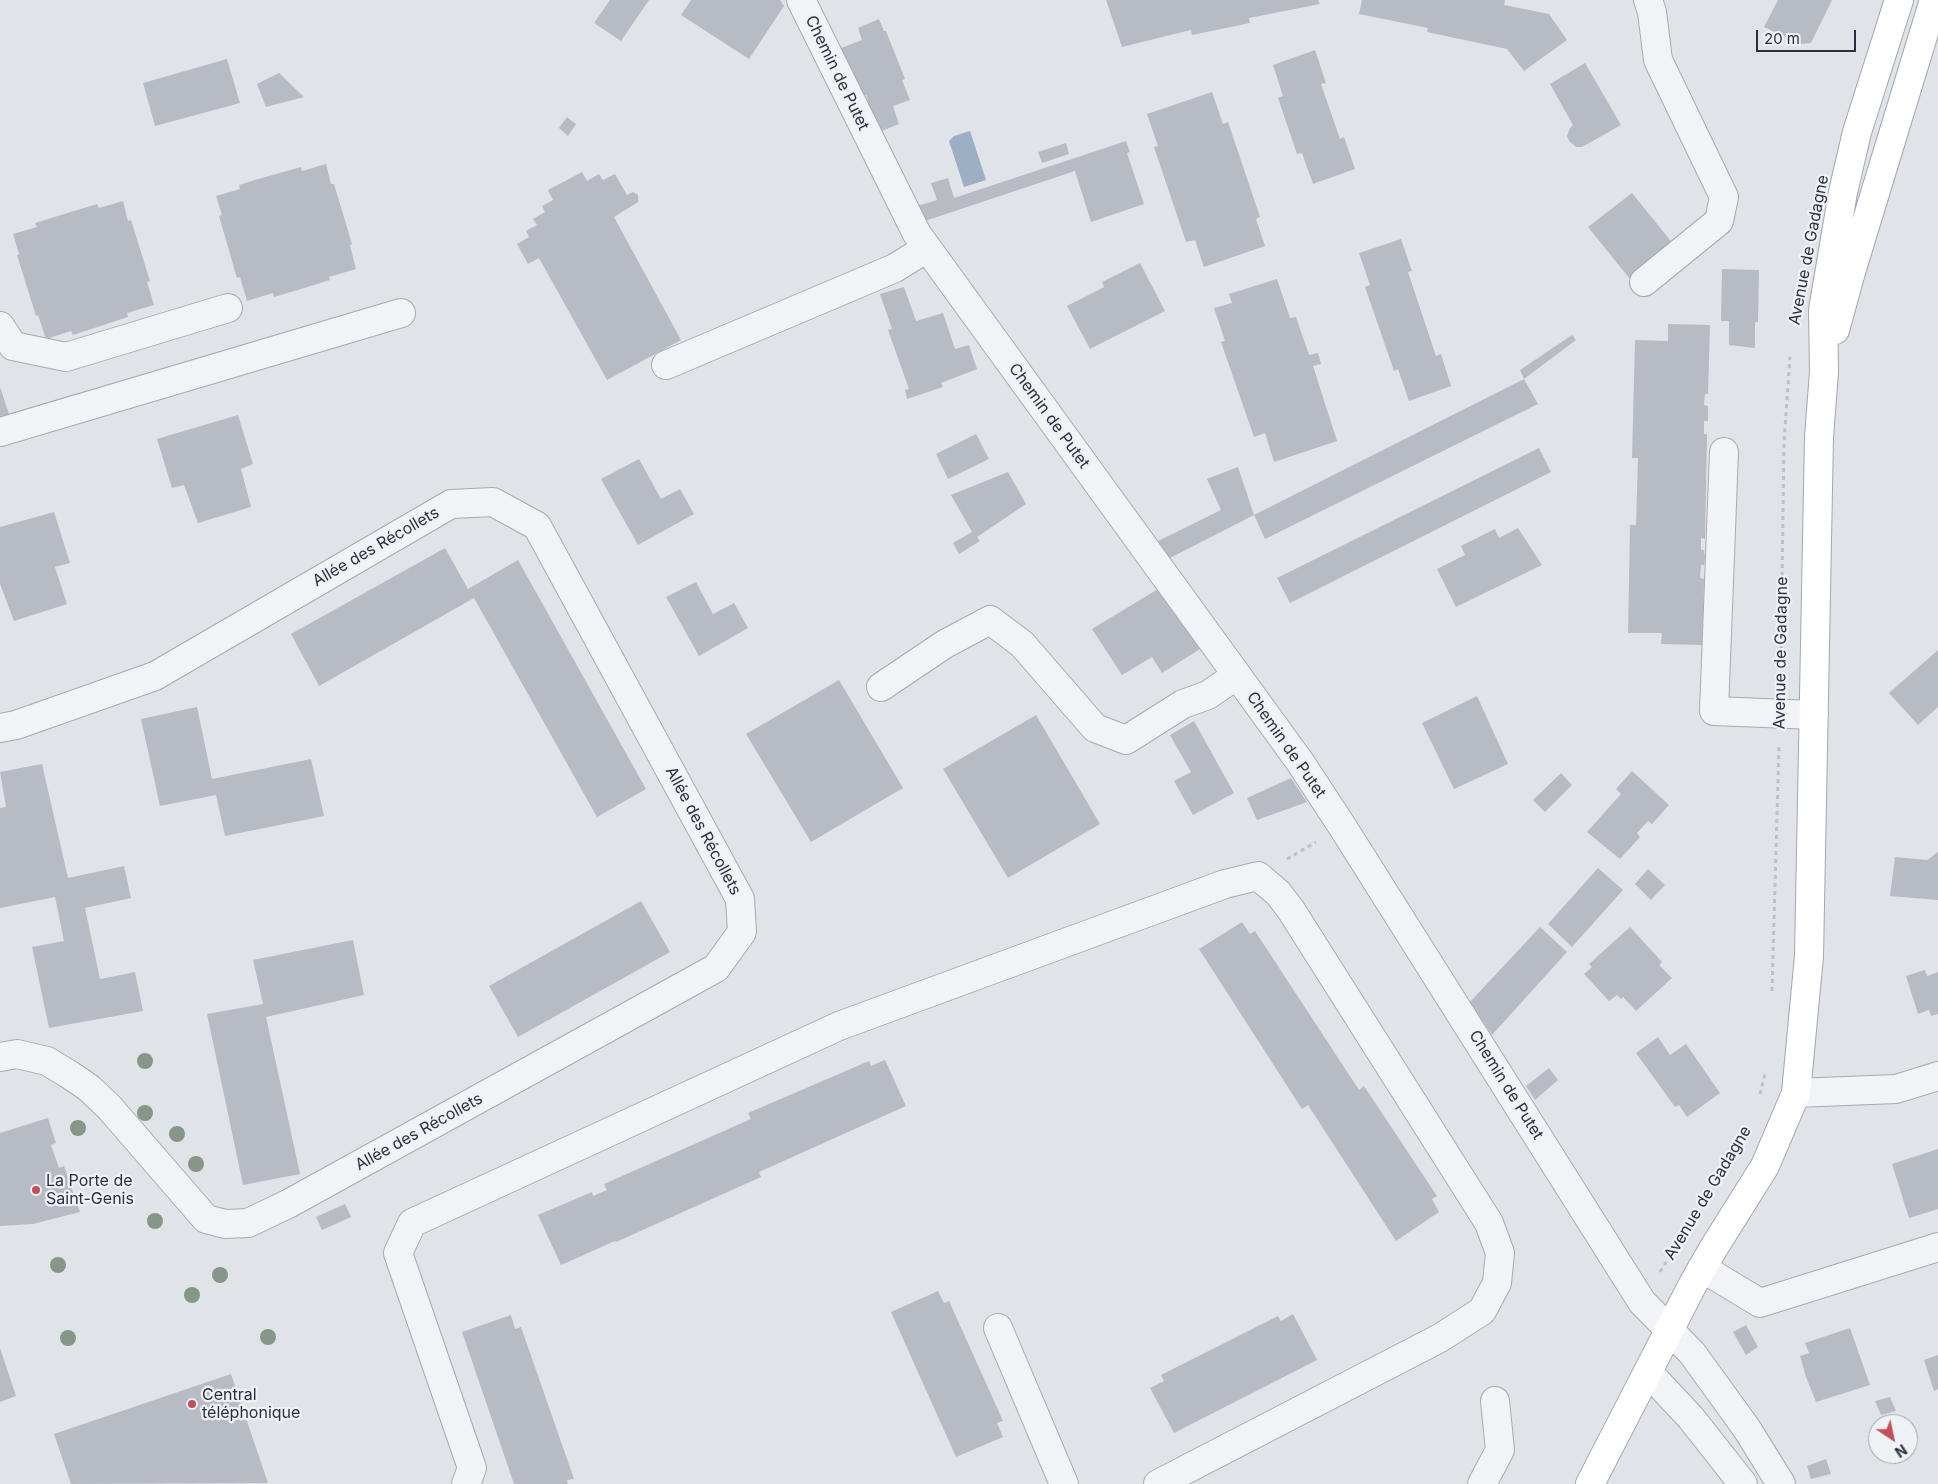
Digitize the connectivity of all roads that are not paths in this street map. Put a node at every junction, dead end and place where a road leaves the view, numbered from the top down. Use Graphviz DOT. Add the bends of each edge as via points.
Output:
graph roads {
  1 [pos="801,0"];
  2 [pos="1648,0"];
  3 [pos="1900,0"];
  4 [pos="1934,0"];
  5 [pos="927,248"];
  6 [pos="1644,282"];
  7 [pos="228,308"];
  8 [pos="401,313"];
  9 [pos="0,326"];
  10 [pos="666,364"];
  11 [pos="1824,372"];
  12 [pos="0,432"];
  13 [pos="1724,452"];
  14 [pos="1236,675"];
  15 [pos="881,687"];
  16 [pos="1814,715"];
  17 [pos="0,728"];
  18 [pos="0,1057"];
  19 [pos="1938,1076"];
  20 [pos="1796,1093"];
  21 [pos="1938,1247"];
  22 [pos="1702,1268"];
  23 [pos="998,1328"];
  24 [pos="1671,1330"];
  25 [pos="1648,1372"];
  26 [pos="1495,1401"];
  27 [pos="466,1484"];
  28 [pos="1064,1484"];
  29 [pos="1158,1484"];
  30 [pos="1482,1484"];
  31 [pos="1590,1484"];
  32 [pos="1743,1484"];
  33 [pos="1782,1484"];
  1 -- 5 [label="street, Chemin de Putet" via="917,234"];
  2 -- 6 [label="street" via="1658,60 1724,197 1719,221"];
  3 -- 11 [label="main road, Avenue de Gadagne" via="1857,132 1843,192 1823,310"];
  4 -- 11 [label="main road, Avenue de Gadagne"];
  5 -- 10 [label="street" via="895,268"];
  5 -- 14 [label="street, Chemin de Putet"];
  7 -- 9 [label="street" via="66,357 13,346"];
  8 -- 12 [label="street"];
  11 -- 16 [label="main road, Avenue de Gadagne"];
  13 -- 16 [label="street" via="1714,711"];
  14 -- 15 [label="street" via="1208,695 1183,704 1126,740 1096,728 1022,644 990,620 945,644"];
  14 -- 24 [label="street, Chemin de Putet" via="1342,826 1642,1302"];
  16 -- 20 [label="main road, Avenue de Gadagne" via="1809,956"];
  17 -- 18 [label="street, Allée des Récollets" via="155,676 450,504 493,502 537,526 740,899 742,932 716,968 248,1223 226,1224 206,1219 109,1107 70,1075 47,1062 18,1054"];
  19 -- 20 [label="street" via="1896,1090"];
  20 -- 22 [label="main road, Avenue de Gadagne" via="1765,1166"];
  21 -- 22 [label="street" via="1760,1303"];
  22 -- 24 [label="main road, Avenue de Gadagne"];
  23 -- 28 [label="street"];
  24 -- 25 [label="main road, Avenue de Gadagne"];
  24 -- 33 [label="street, Chemin de Putet" via="1724,1396"];
  25 -- 31 [label="main road, Avenue de Gadagne"];
  25 -- 32 [label="street" via="1691,1418"];
  26 -- 30 [label="street" via="1500,1450"];
  27 -- 29 [label="street" via="472,1468 398,1253 412,1223 839,1026 1225,884 1258,876 1278,893 1290,910 1489,1224 1500,1253 1497,1283 1482,1311 1440,1338"];
}
